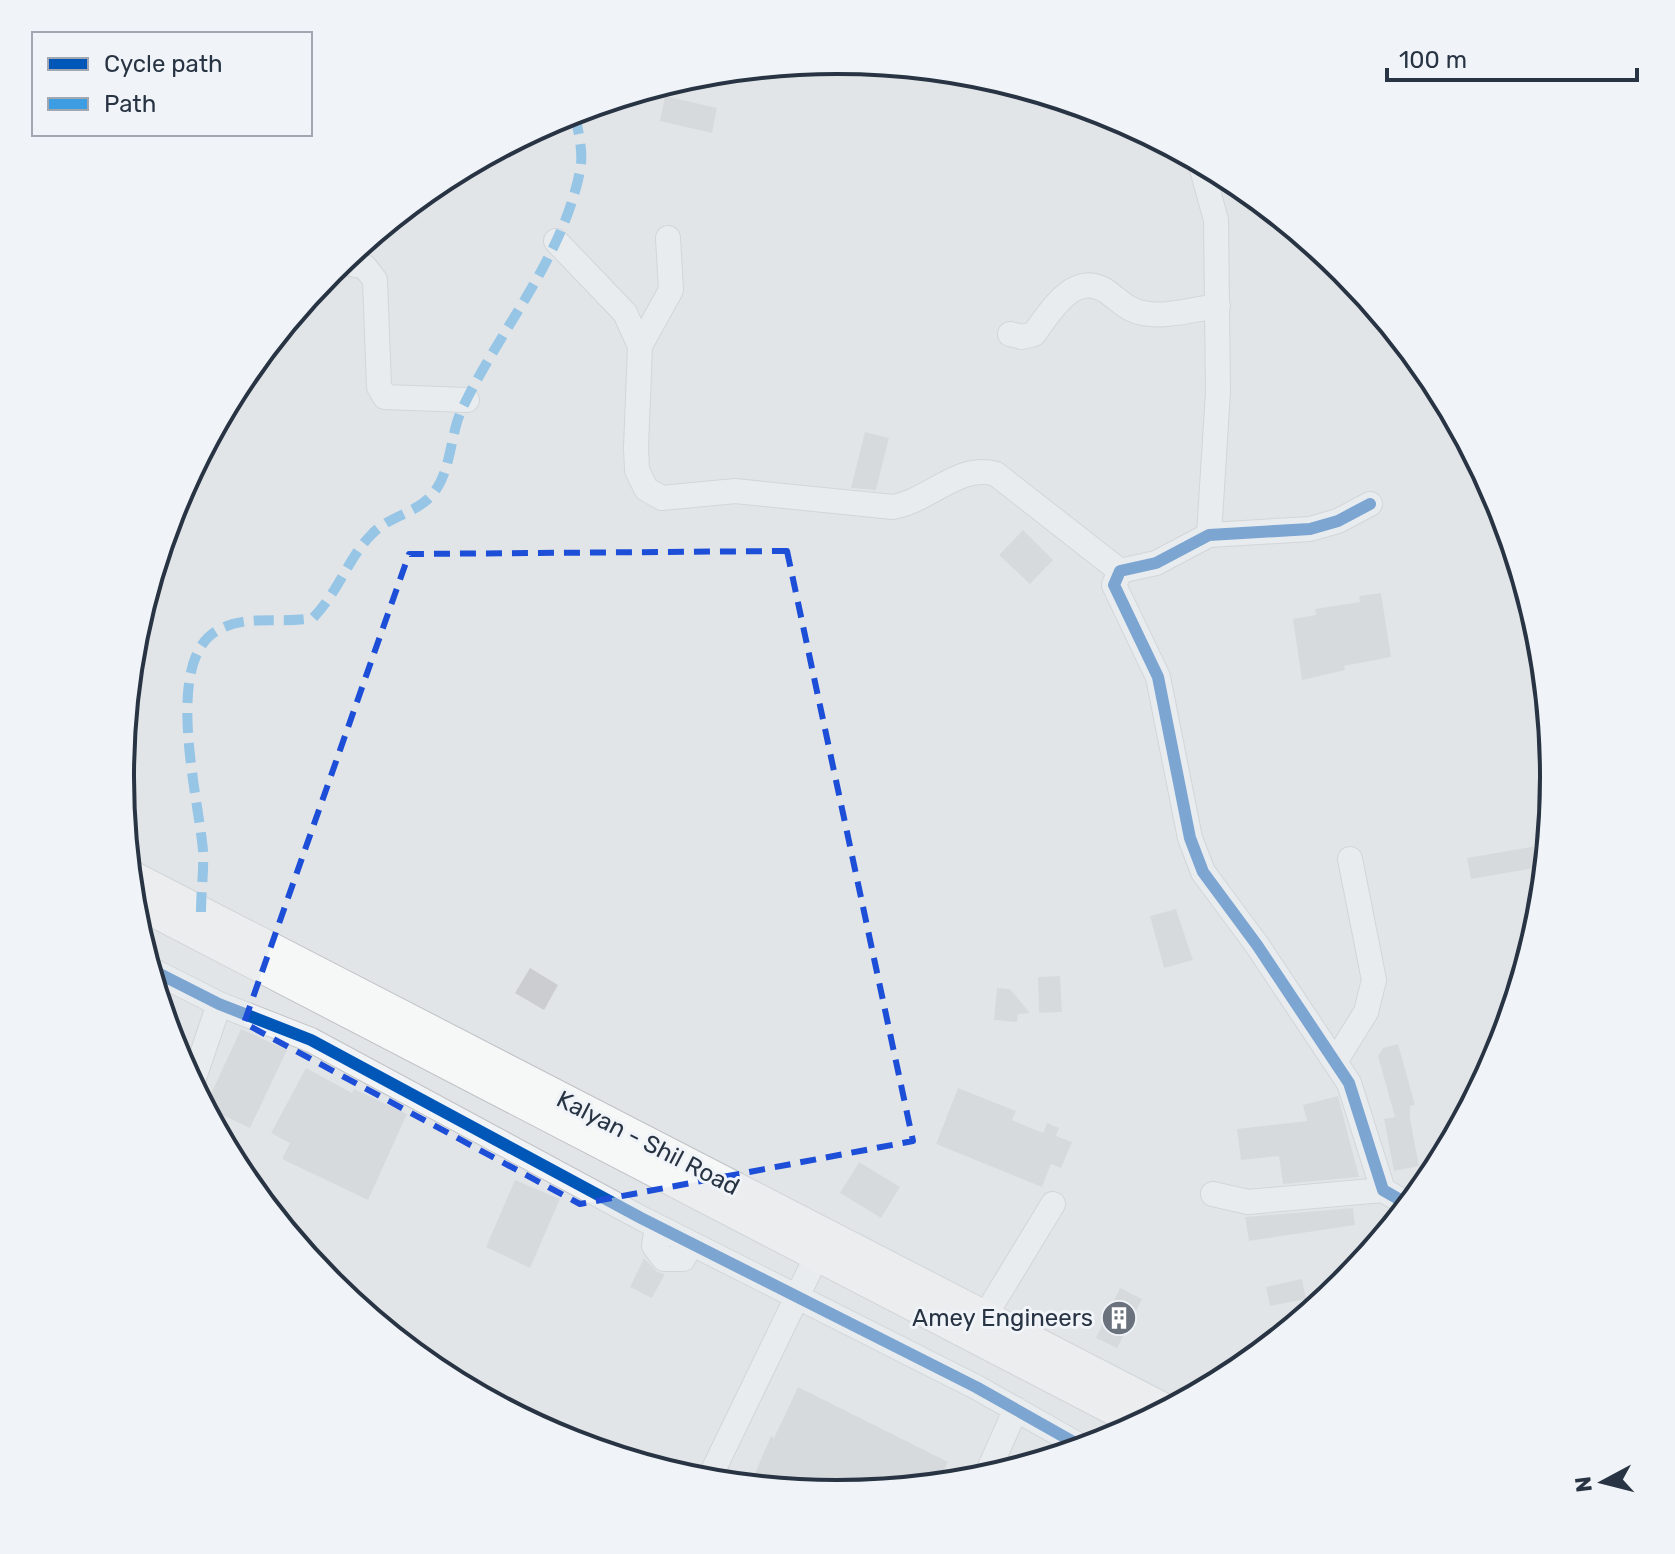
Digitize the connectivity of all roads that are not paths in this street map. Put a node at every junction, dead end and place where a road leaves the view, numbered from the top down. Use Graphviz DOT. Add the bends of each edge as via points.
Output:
graph roads {
  1 [pos="1204,177"];
  2 [pos="668,238"];
  3 [pos="556,241"];
  4 [pos="356,265"];
  5 [pos="1218,306"];
  6 [pos="1010,334"];
  7 [pos="640,346"];
  8 [pos="467,400"];
  9 [pos="1370,504"];
  10 [pos="1209,535"];
  11 [pos="1120,571"];
  12 [pos="1350,859"];
  13 [pos="143,882"];
  14 [pos="147,908"];
  15 [pos="163,976"];
  16 [pos="219,1004"];
  17 [pos="1335,1062"];
  18 [pos="198,1067"];
  19 [pos="1383,1190"];
  20 [pos="1213,1194"];
  21 [pos="1399,1199"];
  22 [pos="1053,1204"];
  23 [pos="821,1246"];
  24 [pos="798,1299"];
  25 [pos="978,1326"];
  26 [pos="1155,1404"];
  27 [pos="1016,1409"];
  28 [pos="1129,1417"];
  29 [pos="1070,1440"];
  30 [pos="992,1462"];
  31 [pos="714,1468"];
  1 -- 5 [label="street" via="1216,220"];
  2 -- 7 [label="street" via="671,290"];
  3 -- 7 [label="street" via="625,313"];
  4 -- 8 [label="street" via="375,280 379,387 385,397"];
  5 -- 6 [label="street" via="1140,313 1104,289 1088,287 1062,296 1034,334"];
  5 -- 10 [label="street"];
  7 -- 11 [label="street" via="637,470 646,489 662,498 735,491 893,507 916,501 972,470 984,471 996,474"];
  9 -- 10 [label="street" via="1310,529"];
  10 -- 11 [label="street" via="1156,563"];
  11 -- 17 [label="street" via="1114,585 1158,677 1190,838 1203,872"];
  12 -- 17 [label="street" via="1374,980 1366,1012"];
  13 -- 23 [label="main road, Kalyan - Shil Road"];
  14 -- 23 [label="main road, Kalyan - Shil Road"];
  15 -- 16 [label="street"];
  16 -- 18 [label="street"];
  16 -- 24 [label="street" via="311,1040"];
  17 -- 19 [label="street" via="1349,1083"];
  19 -- 20 [label="street" via="1248,1202"];
  19 -- 21 [label="street"];
  22 -- 25 [label="street"];
  23 -- 24 [label="street"];
  23 -- 25 [label="main road, Kalyan - Shil Road"];
  24 -- 27 [label="street"];
  24 -- 31 [label="street"];
  25 -- 26 [label="main road, Kalyan - Shil Road"];
  25 -- 28 [label="main road, Kalyan - Shil Road"];
  27 -- 29 [label="street"];
  27 -- 30 [label="street"];
}
